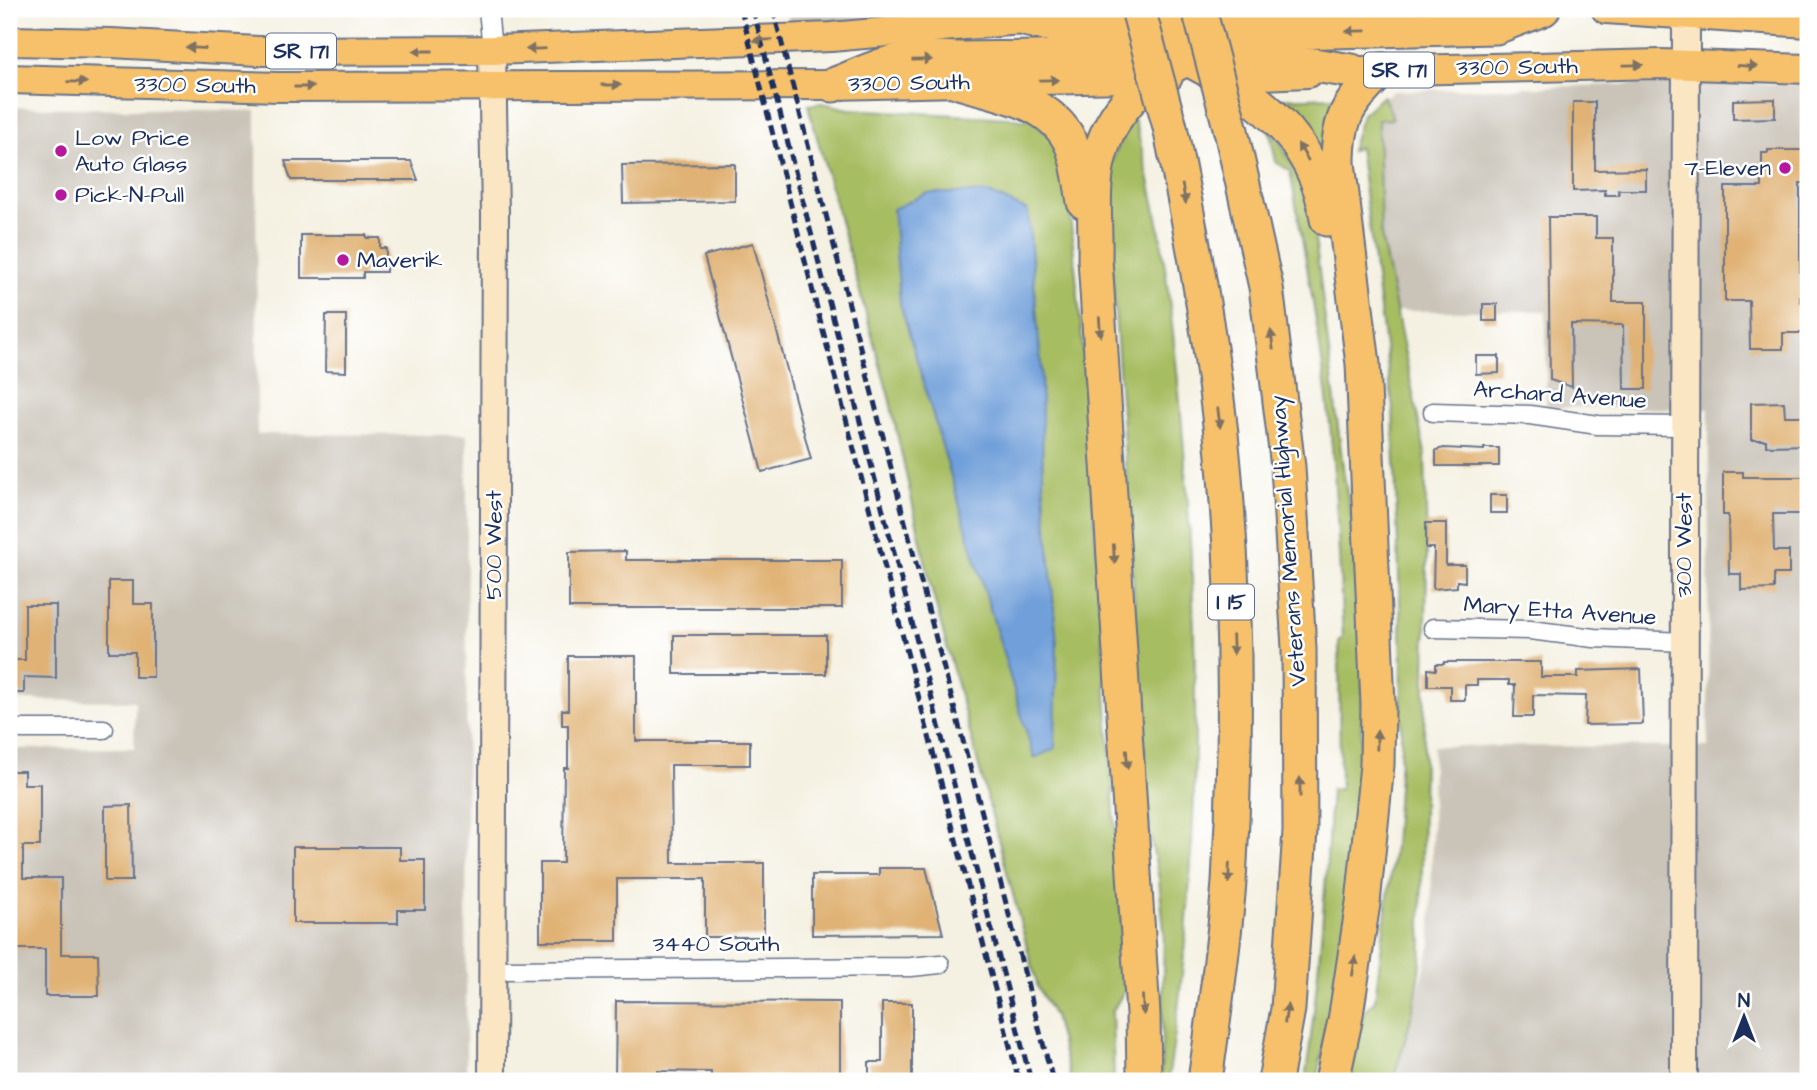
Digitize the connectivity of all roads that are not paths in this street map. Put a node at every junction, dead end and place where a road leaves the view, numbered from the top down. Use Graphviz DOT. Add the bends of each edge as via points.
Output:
graph roads {
  1 [pos="488,9"];
  2 [pos="1345,9"];
  3 [pos="1543,9"];
  4 [pos="1606,9"];
  5 [pos="1213,10"];
  6 [pos="1133,11"];
  7 [pos="1686,12"];
  8 [pos="1017,17"];
  9 [pos="1808,23"];
  10 [pos="9,41"];
  11 [pos="1182,47"];
  12 [pos="492,50"];
  13 [pos="1150,61"];
  14 [pos="1221,61"];
  15 [pos="1686,64"];
  16 [pos="1808,69"];
  17 [pos="1367,71"];
  18 [pos="9,79"];
  19 [pos="959,82"];
  20 [pos="494,85"];
  21 [pos="833,85"];
  22 [pos="1095,259"];
  23 [pos="1433,412"];
  24 [pos="1684,426"];
  25 [pos="1369,506"];
  26 [pos="1433,628"];
  27 [pos="1684,642"];
  28 [pos="9,729"];
  29 [pos="104,729"];
  30 [pos="940,964"];
  31 [pos="493,970"];
  32 [pos="492,1081"];
  33 [pos="1144,1081"];
  34 [pos="1205,1081"];
  35 [pos="1275,1081"];
  36 [pos="1332,1081"];
  37 [pos="1684,1081"];
  1 -- 12 [label="street, 500 West"];
  2 -- 5 [label="main road, 3300 South / SR 171"];
  3 -- 14 [label="highway, one-way" via="1496,27 1247,37"];
  4 -- 7 [label="main road"];
  5 -- 6 [label="main road, 3300 South / SR 171"];
  5 -- 11 [label="highway"];
  35 -- 5 [label="highway, Veterans Memorial Highway, one-way, bridge" via="1288,1009 1300,831 1299,648 1288,467 1266,288 1231,131"];
  6 -- 8 [label="main road, 3300 South / SR 171"];
  6 -- 11 [label="highway"];
  6 -- 34 [label="highway, I 15, one-way, bridge" via="1170,127 1191,228 1216,395 1228,529 1234,656 1228,883"];
  7 -- 9 [label="main road"];
  7 -- 15 [label="main road, 300 West"];
  8 -- 12 [label="main road, 3300 South / SR 171, one-way" via="831,37"];
  8 -- 13 [label="highway"];
  12 -- 10 [label="main road, 3300 South / SR 171, one-way" via="258,51"];
  11 -- 13 [label="highway"];
  11 -- 14 [label="highway"];
  12 -- 20 [label="main road, 500 West"];
  13 -- 14 [label="main road, 3300 South / SR 171"];
  19 -- 13 [label="main road, 3300 South / SR 171, one-way"];
  21 -- 13 [label="highway, one-way" via="900,60 1093,55"];
  13 -- 22 [label="highway" via="1098,159"];
  14 -- 17 [label="highway" via="1281,60"];
  25 -- 14 [label="highway, one-way" via="1317,177 1285,126"];
  15 -- 16 [label="main road, 3300 South / SR 171, one-way"];
  17 -- 15 [label="main road, 3300 South / SR 171, one-way"];
  15 -- 24 [label="main road, 300 West"];
  17 -- 25 [label="highway" via="1338,138 1338,163 1363,364"];
  18 -- 20 [label="main road, 3300 South / SR 171, one-way" via="279,87"];
  19 -- 21 [label="main road, 3300 South / SR 171"];
  19 -- 22 [label="highway" via="1033,104 1056,122 1073,148"];
  20 -- 21 [label="main road, 3300 South / SR 171, one-way"];
  20 -- 31 [label="main road, 500 West"];
  22 -- 33 [label="highway, one-way"];
  23 -- 24 [label="street, Archard Avenue" via="1530,415 1598,425"];
  24 -- 27 [label="main road, 300 West"];
  36 -- 25 [label="highway, one-way" via="1363,903 1377,765 1378,679"];
  26 -- 27 [label="street, Mary Etta Avenue"];
  27 -- 37 [label="main road, 300 West"];
  28 -- 29 [label="street"];
  30 -- 31 [label="street, 3440 South"];
  31 -- 32 [label="main road, 500 West"];
}
